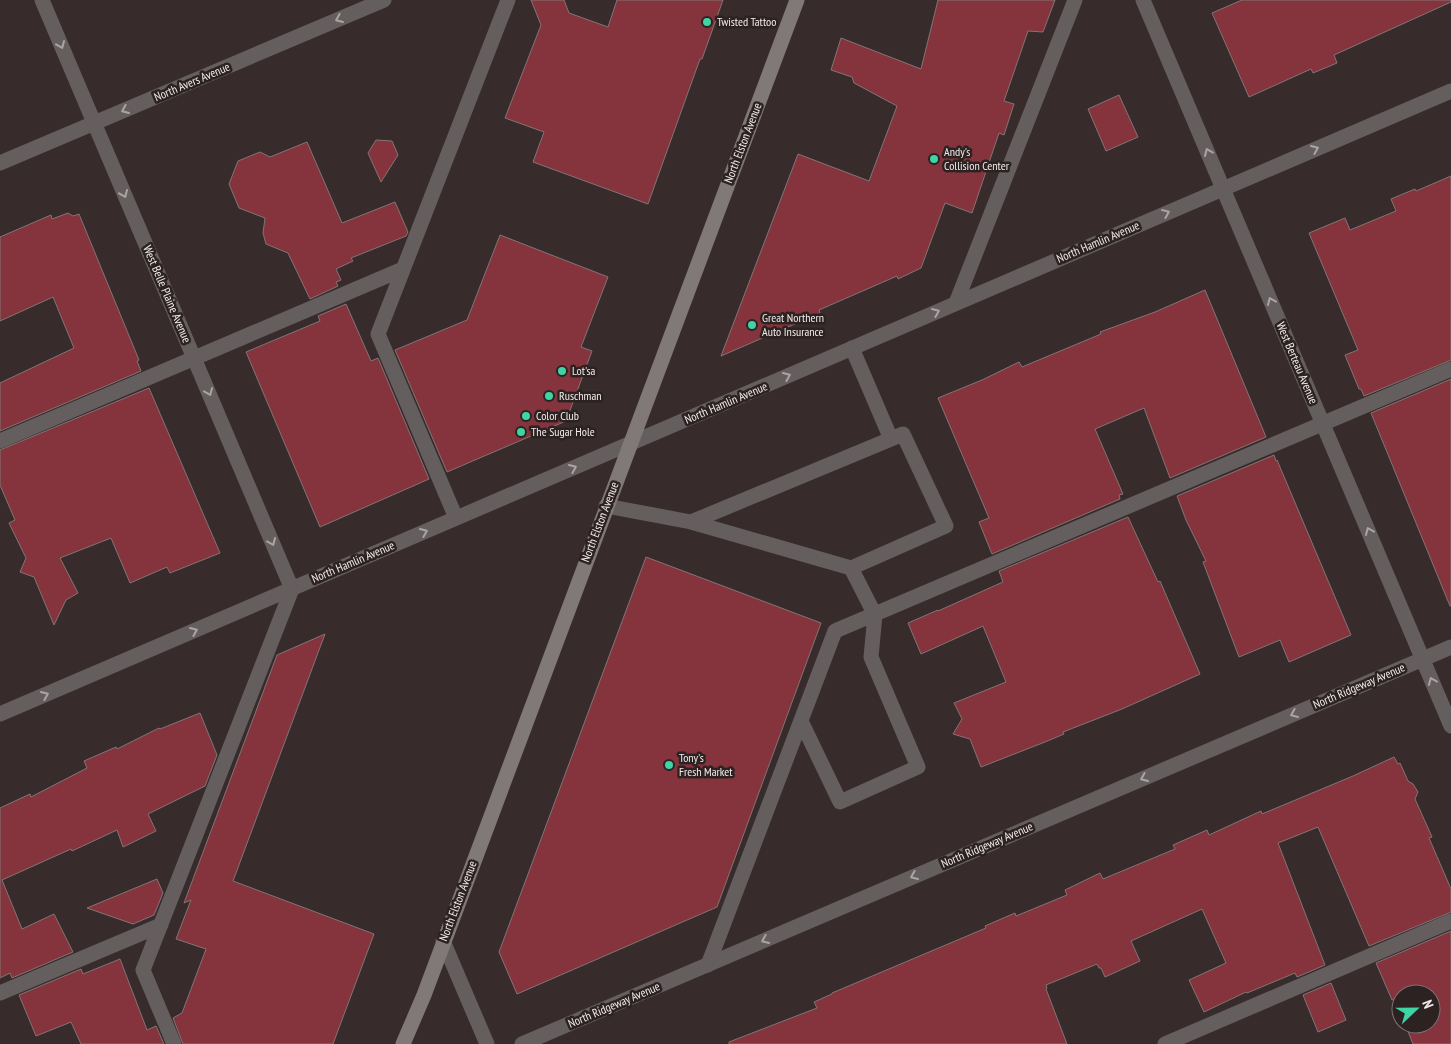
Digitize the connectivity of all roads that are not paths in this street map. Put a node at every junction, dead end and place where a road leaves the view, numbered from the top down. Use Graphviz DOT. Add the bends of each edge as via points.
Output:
graph roads {
  1 [pos="42,0"];
  2 [pos="384,0"];
  3 [pos="508,0"];
  4 [pos="797,0"];
  5 [pos="1075,0"];
  6 [pos="1143,0"];
  7 [pos="1451,91"];
  8 [pos="94,123"];
  9 [pos="0,163"];
  10 [pos="1223,189"];
  11 [pos="403,269"];
  12 [pos="956,303"];
  13 [pos="852,348"];
  14 [pos="194,358"];
  15 [pos="1451,369"];
  16 [pos="1323,424"];
  17 [pos="891,439"];
  18 [pos="0,441"];
  19 [pos="630,444"];
  20 [pos="606,506"];
  21 [pos="456,518"];
  22 [pos="691,522"];
  23 [pos="851,568"];
  24 [pos="292,589"];
  25 [pos="875,614"];
  26 [pos="1451,646"];
  27 [pos="1423,659"];
  28 [pos="0,714"];
  29 [pos="800,721"];
  30 [pos="1451,726"];
  31 [pos="1451,921"];
  32 [pos="161,925"];
  33 [pos="443,941"];
  34 [pos="708,965"];
  35 [pos="0,992"];
  36 [pos="174,1044"];
  37 [pos="403,1044"];
  38 [pos="486,1044"];
  39 [pos="522,1044"];
  40 [pos="1165,1044"];
  1 -- 8 [label="street, West Belle Plaine Avenue, one-way"];
  2 -- 8 [label="street, North Avers Avenue, one-way"];
  3 -- 11 [label="street"];
  4 -- 19 [label="main road, North Elston Avenue"];
  5 -- 12 [label="street"];
  10 -- 6 [label="street, West Berteau Avenue, one-way"];
  10 -- 7 [label="street, North Hamlin Avenue, one-way"];
  8 -- 9 [label="street, North Avers Avenue"];
  8 -- 14 [label="street, West Belle Plaine Avenue, one-way"];
  12 -- 10 [label="street, North Hamlin Avenue, one-way"];
  16 -- 10 [label="street, West Berteau Avenue, one-way"];
  11 -- 14 [label="street"];
  11 -- 21 [label="street" via="378,334"];
  13 -- 12 [label="street, North Hamlin Avenue, one-way"];
  13 -- 17 [label="street"];
  19 -- 13 [label="street, North Hamlin Avenue, one-way"];
  14 -- 18 [label="street"];
  14 -- 24 [label="street, West Belle Plaine Avenue, one-way"];
  15 -- 16 [label="street"];
  16 -- 25 [label="street"];
  27 -- 16 [label="street, West Berteau Avenue, one-way"];
  17 -- 22 [label="street"];
  17 -- 23 [label="street" via="903,434 946,526"];
  19 -- 20 [label="main road, North Elston Avenue"];
  21 -- 19 [label="street, North Hamlin Avenue, one-way"];
  20 -- 22 [label="street"];
  20 -- 33 [label="main road, North Elston Avenue"];
  24 -- 21 [label="street, North Hamlin Avenue, one-way"];
  22 -- 23 [label="street"];
  23 -- 25 [label="street"];
  28 -- 24 [label="street, North Hamlin Avenue, one-way"];
  24 -- 32 [label="street"];
  25 -- 29 [label="street" via="835,631"];
  25 -- 29 [label="street" via="871,656 918,767 840,802"];
  26 -- 27 [label="street, North Ridgeway Avenue"];
  30 -- 27 [label="street, West Berteau Avenue, one-way"];
  27 -- 34 [label="street, North Ridgeway Avenue, one-way"];
  29 -- 34 [label="street"];
  31 -- 40 [label="street"];
  32 -- 35 [label="street"];
  32 -- 36 [label="street" via="142,970"];
  33 -- 37 [label="main road, North Elston Avenue"];
  33 -- 38 [label="street"];
  34 -- 39 [label="street, North Ridgeway Avenue"];
}
